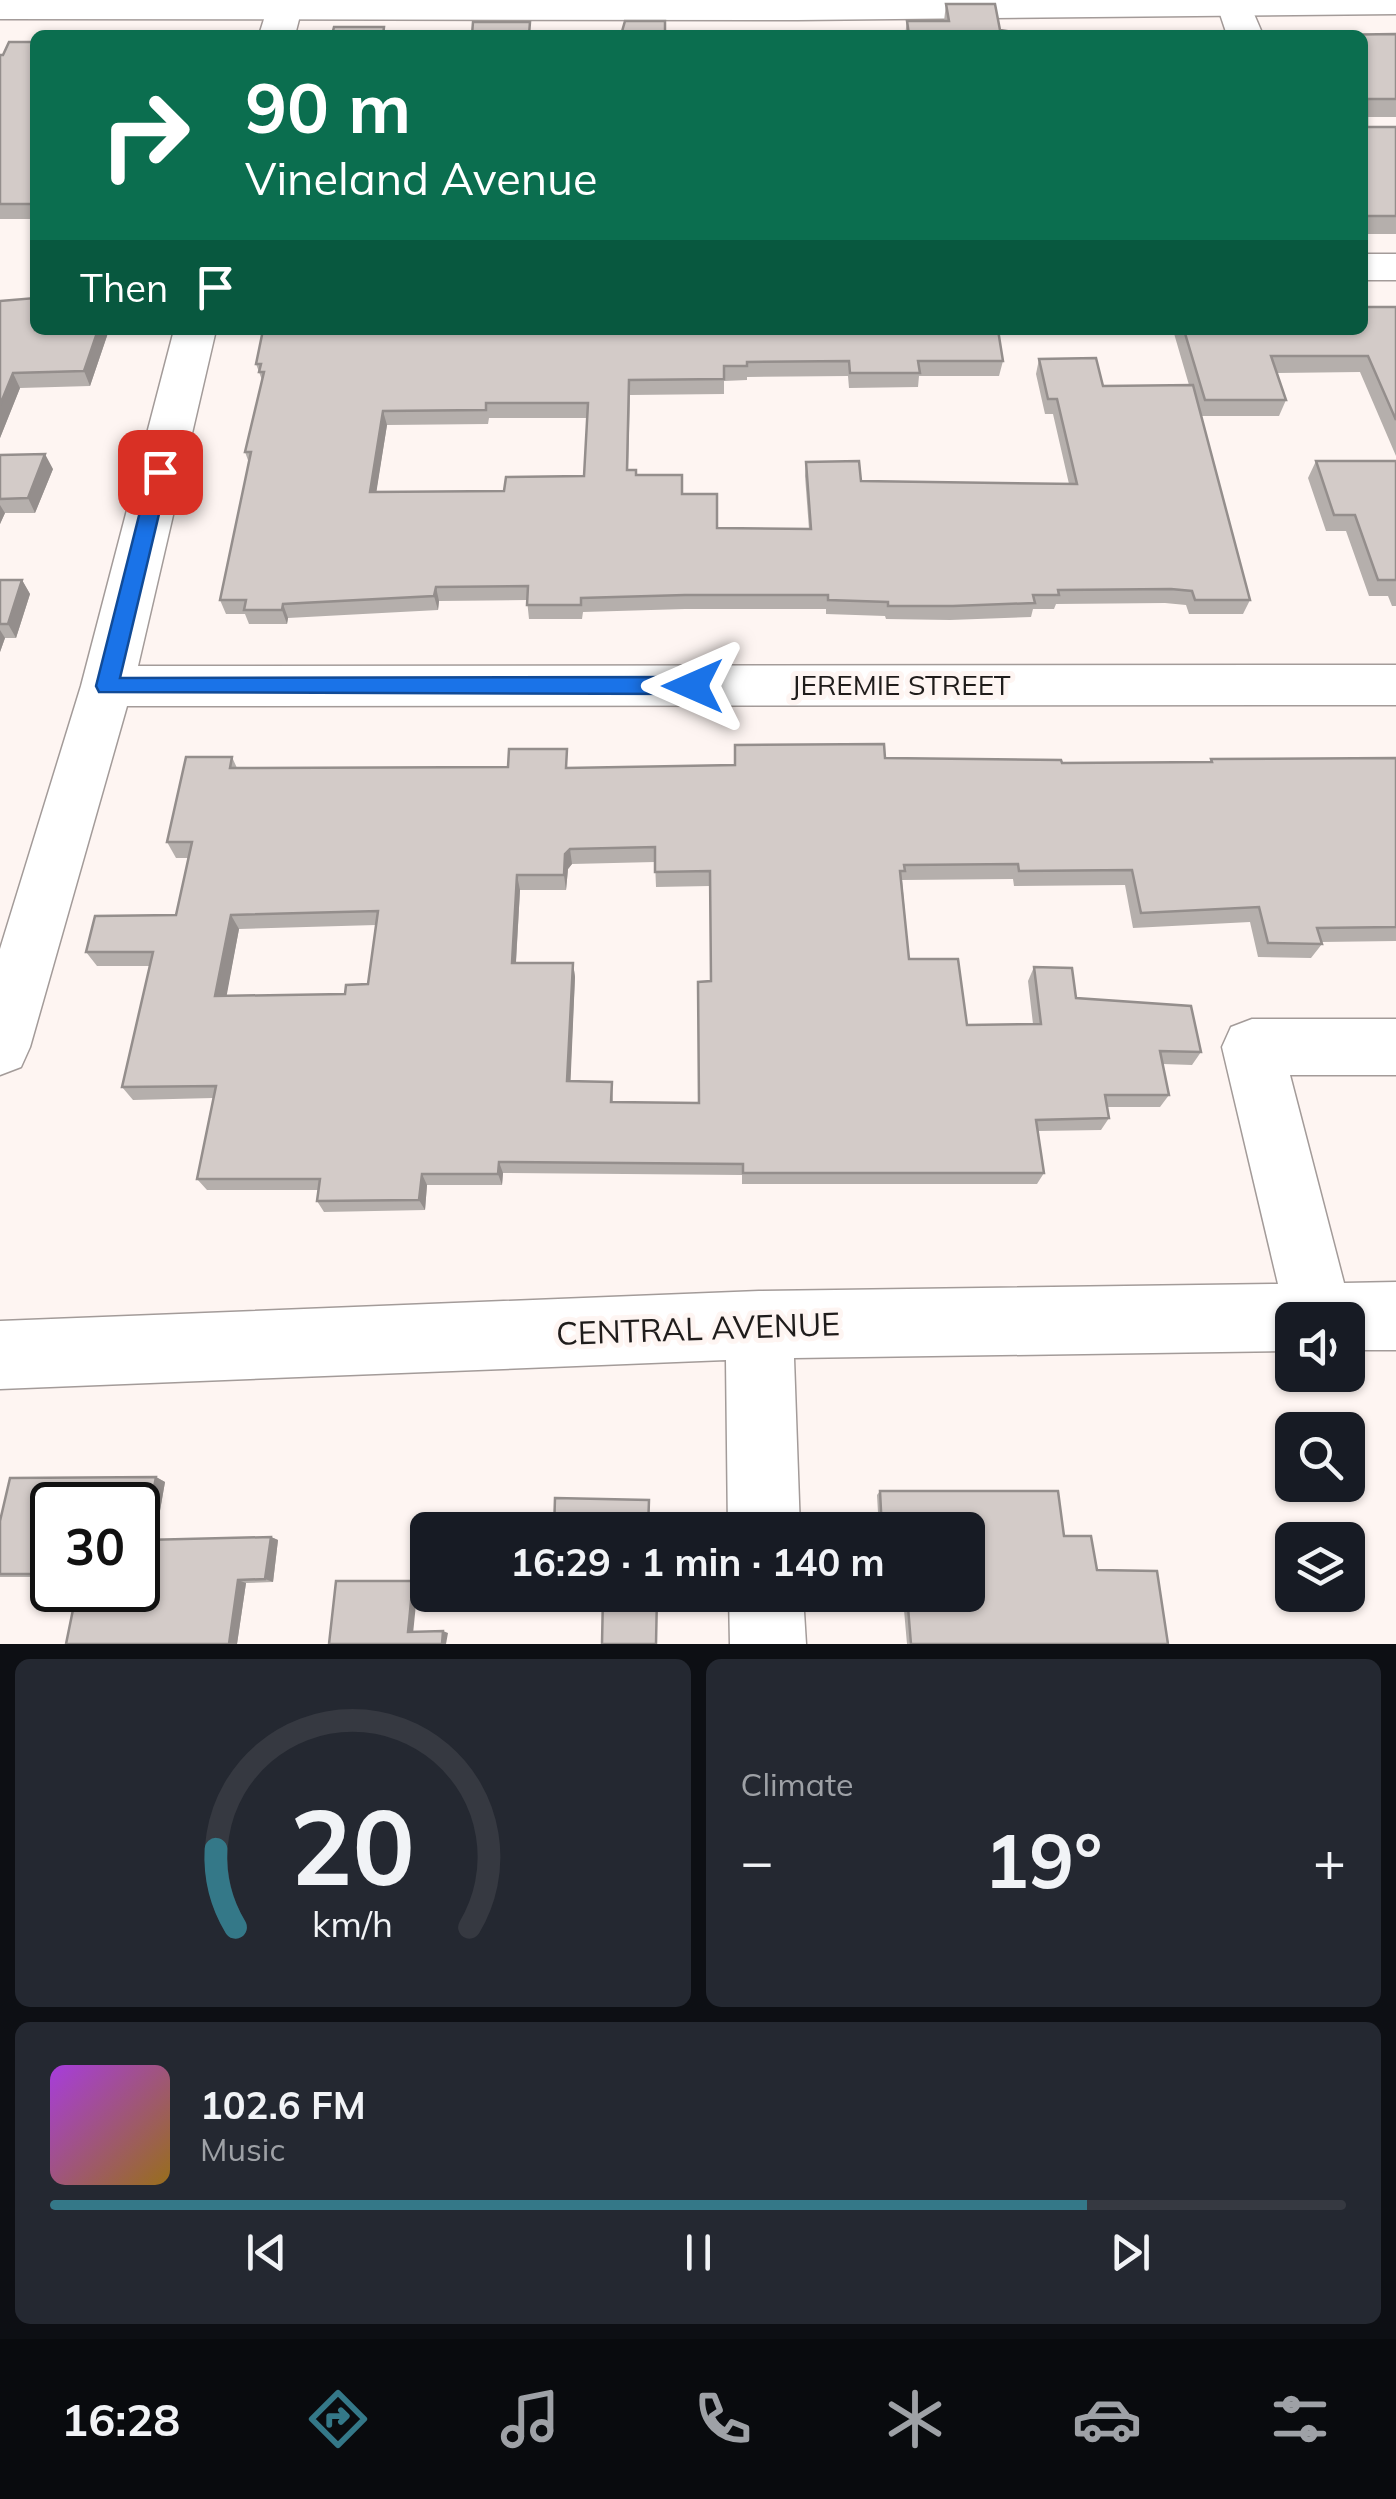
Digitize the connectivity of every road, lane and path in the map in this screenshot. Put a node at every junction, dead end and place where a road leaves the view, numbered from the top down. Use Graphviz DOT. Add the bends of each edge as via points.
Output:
graph roads {
  1 [pos="1188,2"];
  2 [pos="1396,4"];
  3 [pos="796,5"];
  4 [pos="0,9"];
  5 [pos="283,14"];
  6 [pos="1240,20"];
  7 [pos="1368,267"];
  8 [pos="1396,267"];
  9 [pos="194,335"];
  10 [pos="1396,685"];
  11 [pos="107,686"];
  12 [pos="0,1046"];
  13 [pos="1396,1047"];
  14 [pos="1315,1302"];
  15 [pos="1365,1316"];
  16 [pos="1396,1316"];
  17 [pos="1275,1318"];
  18 [pos="759,1325"];
  19 [pos="0,1355"];
  20 [pos="764,1512"];
  21 [pos="767,1612"];
  22 [pos="768,1644"];
  1 -- 3 [label="street"];
  1 -- 6 [label="street"];
  2 -- 6 [label="street"];
  3 -- 5 [label="street"];
  4 -- 5 [label="street"];
  7 -- 8 [label="street"];
  9 -- 11 [label="street"];
  10 -- 11 [label="street, JEREMIE STREET"];
  11 -- 12 [label="street"];
  13 -- 14 [label="street" via="1252,1046"];
  15 -- 16 [label="street, CENTRAL AVENUE"];
  17 -- 18 [label="street, CENTRAL AVENUE"];
  18 -- 19 [label="street, CENTRAL AVENUE"];
  18 -- 20 [label="street"];
  21 -- 22 [label="street"];
}
